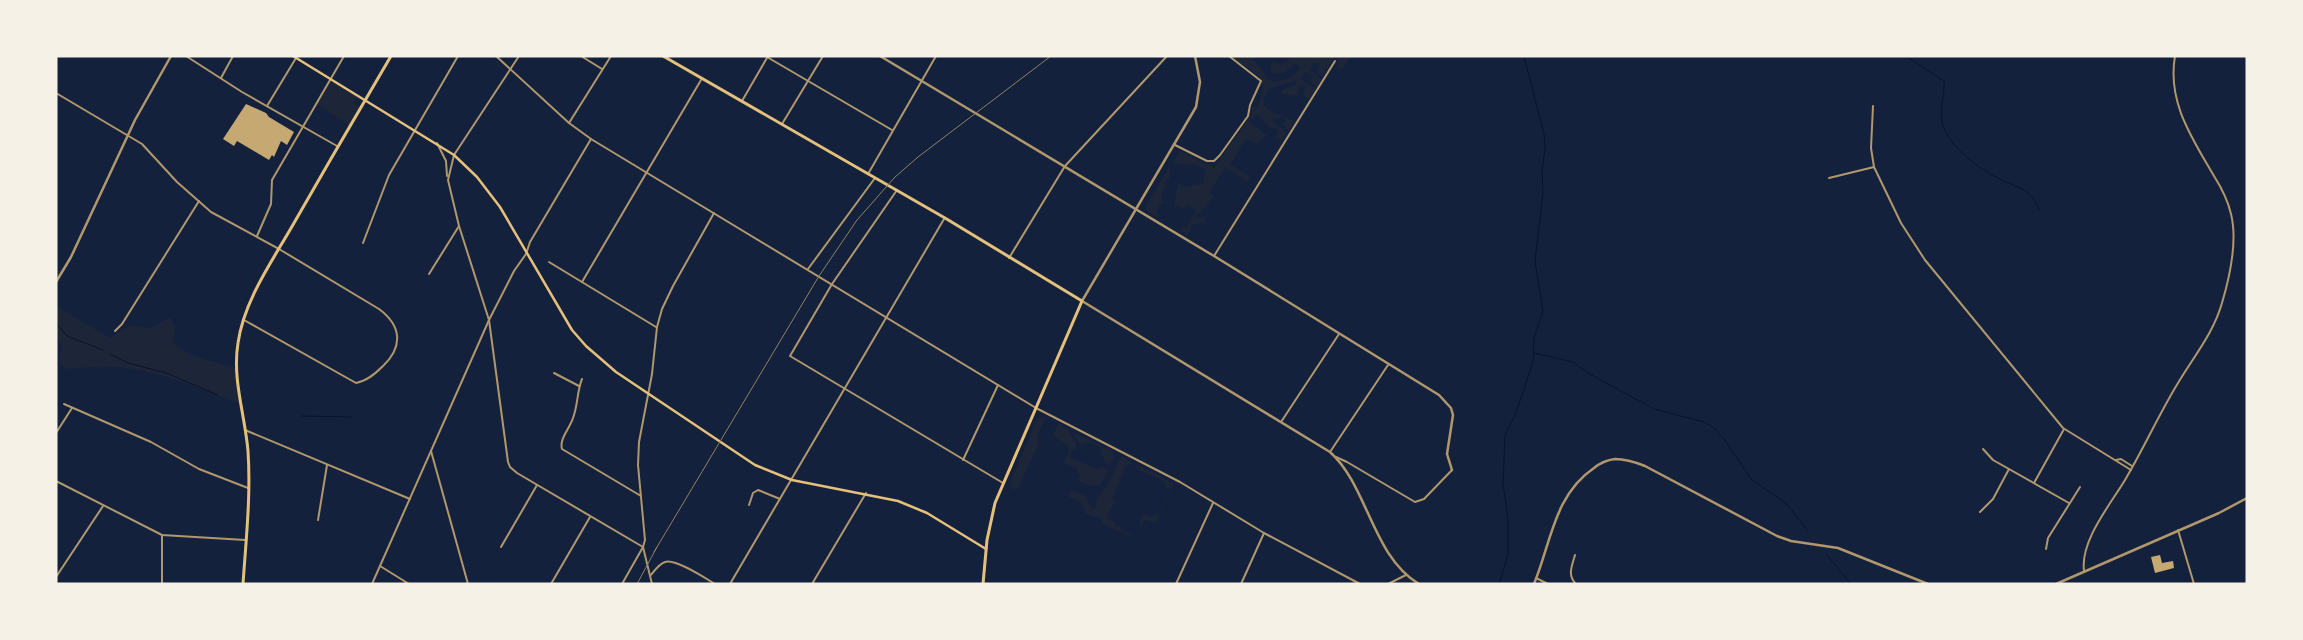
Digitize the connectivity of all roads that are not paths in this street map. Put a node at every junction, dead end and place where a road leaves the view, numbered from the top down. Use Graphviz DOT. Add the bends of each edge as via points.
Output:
graph roads {
  1 [pos="171,56"];
  2 [pos="186,56"];
  3 [pos="233,56"];
  4 [pos="344,56"];
  5 [pos="390,56"];
  6 [pos="458,56"];
  7 [pos="496,56"];
  8 [pos="519,56"];
  9 [pos="581,56"];
  10 [pos="611,56"];
  11 [pos="664,56"];
  12 [pos="768,56"];
  13 [pos="823,56"];
  14 [pos="880,56"];
  15 [pos="936,56"];
  16 [pos="1167,56"];
  17 [pos="1195,56"];
  18 [pos="1229,56"];
  19 [pos="2175,56"];
  20 [pos="295,57"];
  21 [pos="1335,61"];
  22 [pos="511,69"];
  23 [pos="603,70"];
  24 [pos="221,78"];
  25 [pos="702,78"];
  26 [pos="331,79"];
  27 [pos="922,80"];
  28 [pos="808,81"];
  29 [pos="56,93"];
  30 [pos="365,99"];
  31 [pos="742,101"];
  32 [pos="267,106"];
  33 [pos="1873,106"];
  34 [pos="569,123"];
  35 [pos="782,124"];
  36 [pos="303,127"];
  37 [pos="414,129"];
  38 [pos="892,130"];
  39 [pos="128,135"];
  40 [pos="591,139"];
  41 [pos="437,143"];
  42 [pos="1175,145"];
  43 [pos="337,146"];
  44 [pos="454,155"];
  45 [pos="1065,166"];
  46 [pos="1874,167"];
  47 [pos="647,173"];
  48 [pos="868,174"];
  49 [pos="875,178"];
  50 [pos="1829,178"];
  51 [pos="448,180"];
  52 [pos="895,190"];
  53 [pos="198,201"];
  54 [pos="1137,209"];
  55 [pos="715,212"];
  56 [pos="945,218"];
  57 [pos="459,226"];
  58 [pos="257,236"];
  59 [pos="363,243"];
  60 [pos="279,248"];
  61 [pos="526,254"];
  62 [pos="1214,256"];
  63 [pos="1009,258"];
  64 [pos="549,262"];
  65 [pos="808,269"];
  66 [pos="429,274"];
  67 [pos="56,282"];
  68 [pos="582,282"];
  69 [pos="832,284"];
  70 [pos="1082,301"];
  71 [pos="886,319"];
  72 [pos="244,320"];
  73 [pos="489,320"];
  74 [pos="657,328"];
  75 [pos="115,331"];
  76 [pos="1339,334"];
  77 [pos="1388,364"];
  78 [pos="554,373"];
  79 [pos="582,379"];
  80 [pos="578,386"];
  81 [pos="998,386"];
  82 [pos="845,389"];
  83 [pos="648,393"];
  84 [pos="64,404"];
  85 [pos="72,408"];
  86 [pos="1036,408"];
  87 [pos="1281,422"];
  88 [pos="2064,429"];
  89 [pos="245,430"];
  90 [pos="56,433"];
  91 [pos="1982,449"];
  92 [pos="431,451"];
  93 [pos="1330,452"];
  94 [pos="1336,457"];
  95 [pos="963,460"];
  96 [pos="2116,460"];
  97 [pos="327,465"];
  98 [pos="2133,466"];
  99 [pos="2009,469"];
  100 [pos="1452,470"];
  101 [pos="2131,470"];
  102 [pos="792,480"];
  103 [pos="56,481"];
  104 [pos="1003,483"];
  105 [pos="2034,483"];
  106 [pos="537,485"];
  107 [pos="248,488"];
  108 [pos="2080,488"];
  109 [pos="866,493"];
  110 [pos="641,496"];
  111 [pos="2247,498"];
  112 [pos="410,499"];
  113 [pos="780,499"];
  114 [pos="1213,503"];
  115 [pos="2069,503"];
  116 [pos="749,505"];
  117 [pos="103,506"];
  118 [pos="1980,512"];
  119 [pos="590,517"];
  120 [pos="318,520"];
  121 [pos="2178,530"];
  122 [pos="1264,533"];
  123 [pos="162,535"];
  124 [pos="246,540"];
  125 [pos="501,547"];
  126 [pos="643,547"];
  127 [pos="986,549"];
  128 [pos="2046,549"];
  129 [pos="1575,555"];
  130 [pos="380,566"];
  131 [pos="2084,571"];
  132 [pos="1407,574"];
  133 [pos="650,575"];
  134 [pos="56,577"];
  135 [pos="1536,578"];
  136 [pos="1572,580"];
  137 [pos="162,584"];
  138 [pos="243,584"];
  139 [pos="372,584"];
  140 [pos="409,584"];
  141 [pos="468,584"];
  142 [pos="551,584"];
  143 [pos="622,584"];
  144 [pos="652,584"];
  145 [pos="715,584"];
  146 [pos="730,584"];
  147 [pos="812,584"];
  148 [pos="983,584"];
  149 [pos="1176,584"];
  150 [pos="1241,584"];
  151 [pos="1360,584"];
  152 [pos="1388,584"];
  153 [pos="1419,584"];
  154 [pos="1534,584"];
  155 [pos="1548,584"];
  156 [pos="1570,584"];
  157 [pos="1576,584"];
  158 [pos="1928,584"];
  159 [pos="2056,584"];
  160 [pos="2194,584"];
  1 -- 39 [label="street"];
  2 -- 24 [label="street"];
  3 -- 24 [label="street"];
  4 -- 26 [label="street"];
  5 -- 30 [label="main road"];
  6 -- 37 [label="street"];
  7 -- 22 [label="street"];
  8 -- 22 [label="street"];
  9 -- 23 [label="street"];
  10 -- 23 [label="street"];
  11 -- 25 [label="main road"];
  12 -- 28 [label="street"];
  12 -- 31 [label="street"];
  13 -- 28 [label="street"];
  14 -- 27 [label="street"];
  15 -- 27 [label="street"];
  16 -- 45 [label="street"];
  17 -- 42 [label="street" via="1200,82 1198,101"];
  18 -- 42 [label="street" via="1262,83 1248,116 1216,159 1207,160"];
  19 -- 98 [label="street" via="2173,78 2177,106 2232,214 2231,261 2213,326 2178,382"];
  20 -- 26 [label="main road"];
  20 -- 32 [label="street"];
  21 -- 62 [label="street"];
  22 -- 34 [label="street"];
  22 -- 44 [label="street"];
  23 -- 34 [label="street"];
  24 -- 32 [label="street"];
  25 -- 31 [label="main road"];
  25 -- 47 [label="street"];
  26 -- 30 [label="main road"];
  26 -- 36 [label="street"];
  27 -- 38 [label="street"];
  27 -- 45 [label="street"];
  28 -- 35 [label="street"];
  28 -- 38 [label="street"];
  29 -- 39 [label="street"];
  30 -- 37 [label="main road"];
  30 -- 43 [label="main road"];
  31 -- 35 [label="main road"];
  32 -- 36 [label="street"];
  33 -- 46 [label="street" via="1871,148"];
  34 -- 40 [label="street"];
  35 -- 48 [label="main road"];
  36 -- 43 [label="street"];
  36 -- 58 [label="street" via="272,180 270,204"];
  37 -- 41 [label="main road"];
  37 -- 59 [label="street" via="389,175"];
  38 -- 48 [label="street"];
  39 -- 53 [label="street" via="150,151"];
  39 -- 67 [label="street"];
  40 -- 47 [label="street"];
  40 -- 61 [label="street"];
  41 -- 44 [label="main road"];
  41 -- 51 [label="street" via="446,161"];
  42 -- 54 [label="street"];
  43 -- 60 [label="main road"];
  44 -- 51 [label="street"];
  44 -- 61 [label="main road" via="495,200"];
  45 -- 54 [label="street"];
  45 -- 63 [label="street"];
  46 -- 50 [label="street"];
  46 -- 88 [label="street" via="1901,223 1925,260"];
  47 -- 55 [label="street"];
  47 -- 68 [label="street"];
  48 -- 49 [label="main road"];
  49 -- 52 [label="main road"];
  49 -- 65 [label="street"];
  51 -- 57 [label="street"];
  52 -- 56 [label="main road"];
  52 -- 69 [label="street"];
  53 -- 58 [label="street" via="222,219"];
  53 -- 75 [label="street"];
  54 -- 62 [label="street"];
  54 -- 70 [label="street"];
  55 -- 65 [label="street"];
  55 -- 74 [label="street" via="673,286"];
  56 -- 63 [label="main road"];
  56 -- 71 [label="street"];
  57 -- 66 [label="street"];
  57 -- 73 [label="street"];
  58 -- 60 [label="street"];
  60 -- 72 [label="main road"];
  60 -- 72 [label="street" via="386,314 394,326 398,343 396,349 372,376 352,382"];
  61 -- 73 [label="street"];
  61 -- 83 [label="main road" via="565,320 586,346 616,372"];
  62 -- 76 [label="street"];
  63 -- 70 [label="main road"];
  64 -- 68 [label="street"];
  65 -- 69 [label="street"];
  68 -- 74 [label="street"];
  69 -- 71 [label="street"];
  69 -- 82 [label="street" via="790,356"];
  70 -- 86 [label="main road"];
  70 -- 87 [label="street"];
  71 -- 81 [label="street"];
  71 -- 82 [label="street"];
  72 -- 89 [label="main road" via="236,359"];
  73 -- 92 [label="street"];
  73 -- 106 [label="street" via="510,467"];
  74 -- 83 [label="street"];
  76 -- 77 [label="street"];
  76 -- 87 [label="street"];
  77 -- 93 [label="street"];
  77 -- 100 [label="street" via="1439,395 1451,408 1453,422 1447,459"];
  78 -- 80 [label="street"];
  79 -- 80 [label="street"];
  80 -- 110 [label="street" via="576,408 562,448"];
  81 -- 86 [label="street"];
  81 -- 95 [label="street"];
  82 -- 95 [label="street"];
  82 -- 102 [label="street"];
  83 -- 102 [label="main road" via="744,459"];
  83 -- 110 [label="street" via="639,442"];
  84 -- 85 [label="street"];
  85 -- 90 [label="street"];
  85 -- 107 [label="street" via="151,442 198,469"];
  86 -- 104 [label="main road"];
  86 -- 114 [label="street" via="1180,482"];
  87 -- 93 [label="street"];
  88 -- 96 [label="street"];
  88 -- 105 [label="street"];
  89 -- 97 [label="street"];
  89 -- 107 [label="main road"];
  91 -- 99 [label="street"];
  92 -- 112 [label="street"];
  92 -- 141 [label="street"];
  93 -- 94 [label="street"];
  94 -- 100 [label="street" via="1415,502 1424,499"];
  94 -- 132 [label="street" via="1383,544"];
  95 -- 104 [label="street"];
  96 -- 98 [label="street" via="2121,459"];
  96 -- 101 [label="street"];
  97 -- 112 [label="street"];
  97 -- 120 [label="street"];
  98 -- 101 [label="street"];
  99 -- 105 [label="street"];
  99 -- 118 [label="street" via="1993,499"];
  101 -- 131 [label="street" via="2087,546 2083,556"];
  102 -- 109 [label="main road"];
  102 -- 113 [label="street"];
  103 -- 117 [label="street"];
  104 -- 127 [label="main road" via="990,522"];
  105 -- 115 [label="street"];
  106 -- 119 [label="street"];
  106 -- 125 [label="street"];
  107 -- 124 [label="main road"];
  108 -- 115 [label="street"];
  109 -- 127 [label="main road" via="915,507"];
  109 -- 147 [label="street"];
  110 -- 126 [label="street"];
  111 -- 121 [label="street"];
  112 -- 130 [label="street"];
  113 -- 116 [label="street" via="758,490 753,493"];
  113 -- 146 [label="street"];
  114 -- 122 [label="street"];
  114 -- 149 [label="street"];
  115 -- 128 [label="street" via="2048,538"];
  117 -- 123 [label="street"];
  117 -- 134 [label="street"];
  119 -- 126 [label="street"];
  119 -- 142 [label="street"];
  121 -- 131 [label="street"];
  121 -- 160 [label="street"];
  122 -- 150 [label="street"];
  122 -- 151 [label="street"];
  123 -- 124 [label="street"];
  123 -- 137 [label="street"];
  124 -- 138 [label="main road"];
  126 -- 133 [label="street"];
  126 -- 143 [label="street"];
  127 -- 148 [label="main road"];
  129 -- 136 [label="street"];
  130 -- 139 [label="street"];
  130 -- 140 [label="street"];
  131 -- 159 [label="street"];
  132 -- 152 [label="street"];
  132 -- 153 [label="street"];
  133 -- 144 [label="street"];
  133 -- 145 [label="street" via="668,561"];
  135 -- 154 [label="street"];
  135 -- 155 [label="street"];
  135 -- 158 [label="street" via="1563,501 1588,471 1613,459 1644,466 1790,541 1838,548"];
  136 -- 156 [label="street"];
  136 -- 157 [label="street"];
}
